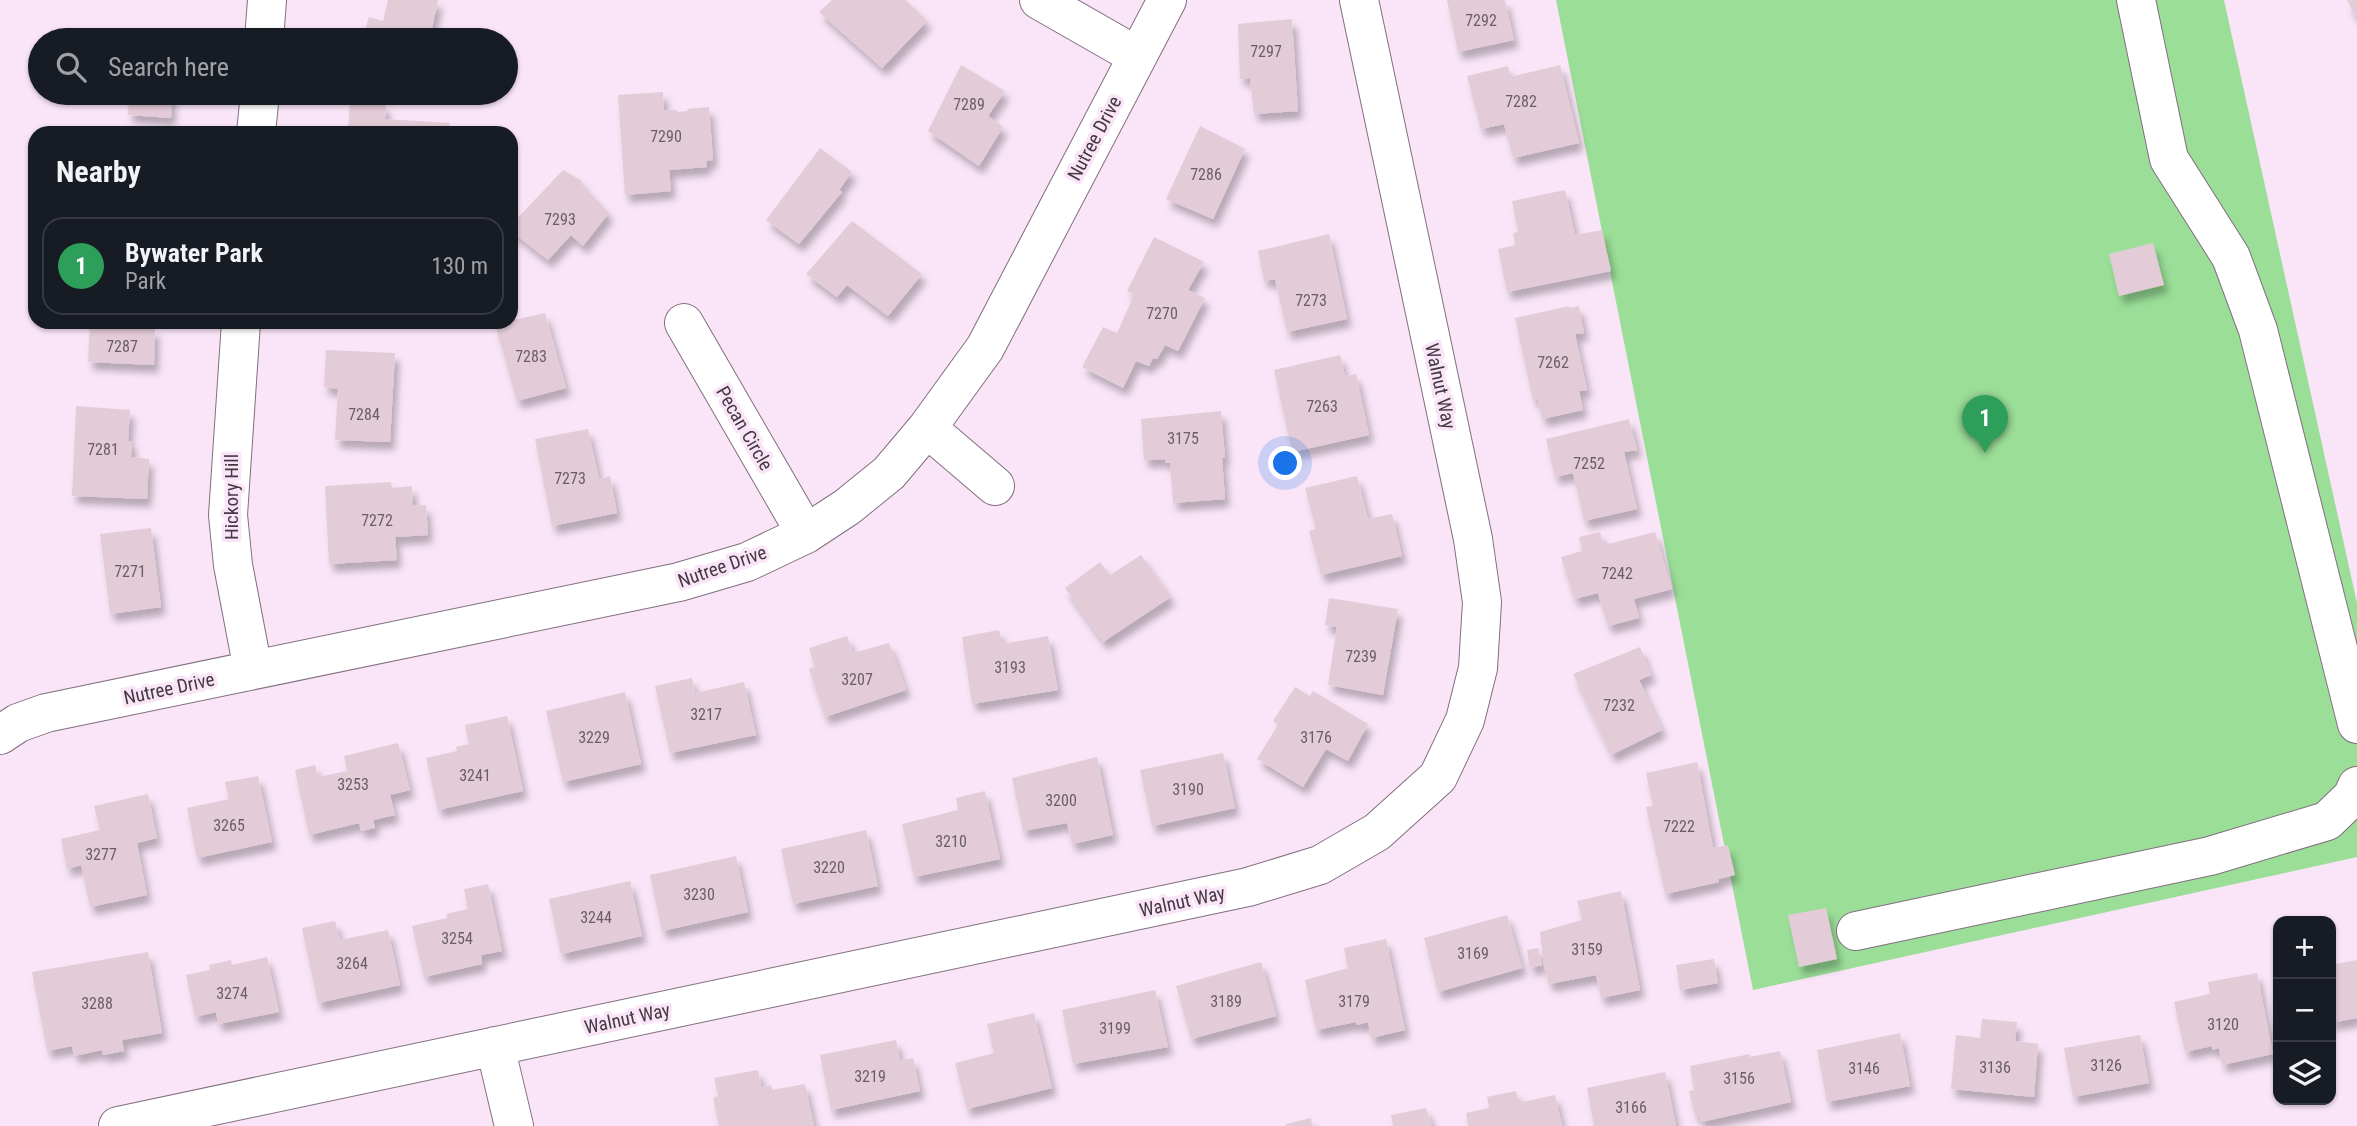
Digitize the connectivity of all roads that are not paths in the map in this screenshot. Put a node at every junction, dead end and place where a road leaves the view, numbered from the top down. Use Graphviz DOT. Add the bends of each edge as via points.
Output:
graph roads {
  1 [pos="267,0"];
  2 [pos="1039,0"];
  3 [pos="1167,0"];
  4 [pos="1359,0"];
  5 [pos="2136,0"];
  6 [pos="265,28"];
  7 [pos="1137,56"];
  8 [pos="259,105"];
  9 [pos="257,126"];
  10 [pos="684,323"];
  11 [pos="241,329"];
  12 [pos="927,428"];
  13 [pos="995,486"];
  14 [pos="806,534"];
  15 [pos="253,670"];
  16 [pos="2357,724"];
  17 [pos="0,735"];
  18 [pos="2357,786"];
  19 [pos="1856,931"];
  20 [pos="495,1046"];
  21 [pos="118,1126"];
  22 [pos="514,1126"];
  1 -- 6 [label="street"];
  2 -- 7 [label="street"];
  3 -- 7 [label="street, Nutree Drive"];
  4 -- 20 [label="street, Walnut Way" via="1473,539 1482,602 1478,668 1465,720 1438,777 1377,832 1320,865 1248,887"];
  5 -- 16 [label="street" via="2169,159 2231,257 2258,330"];
  7 -- 12 [label="street, Nutree Drive" via="985,348"];
  8 -- 9 [label="street"];
  10 -- 14 [label="street, Pecan Circle"];
  11 -- 15 [label="street, Hickory Hill" via="228,515"];
  12 -- 13 [label="street"];
  12 -- 14 [label="street, Nutree Drive" via="889,473"];
  14 -- 15 [label="street, Nutree Drive" via="747,562 678,582"];
  15 -- 17 [label="street, Nutree Drive" via="46,713"];
  18 -- 19 [label="street" via="2327,821 2210,856"];
  20 -- 21 [label="street, Walnut Way"];
  20 -- 22 [label="street"];
}
